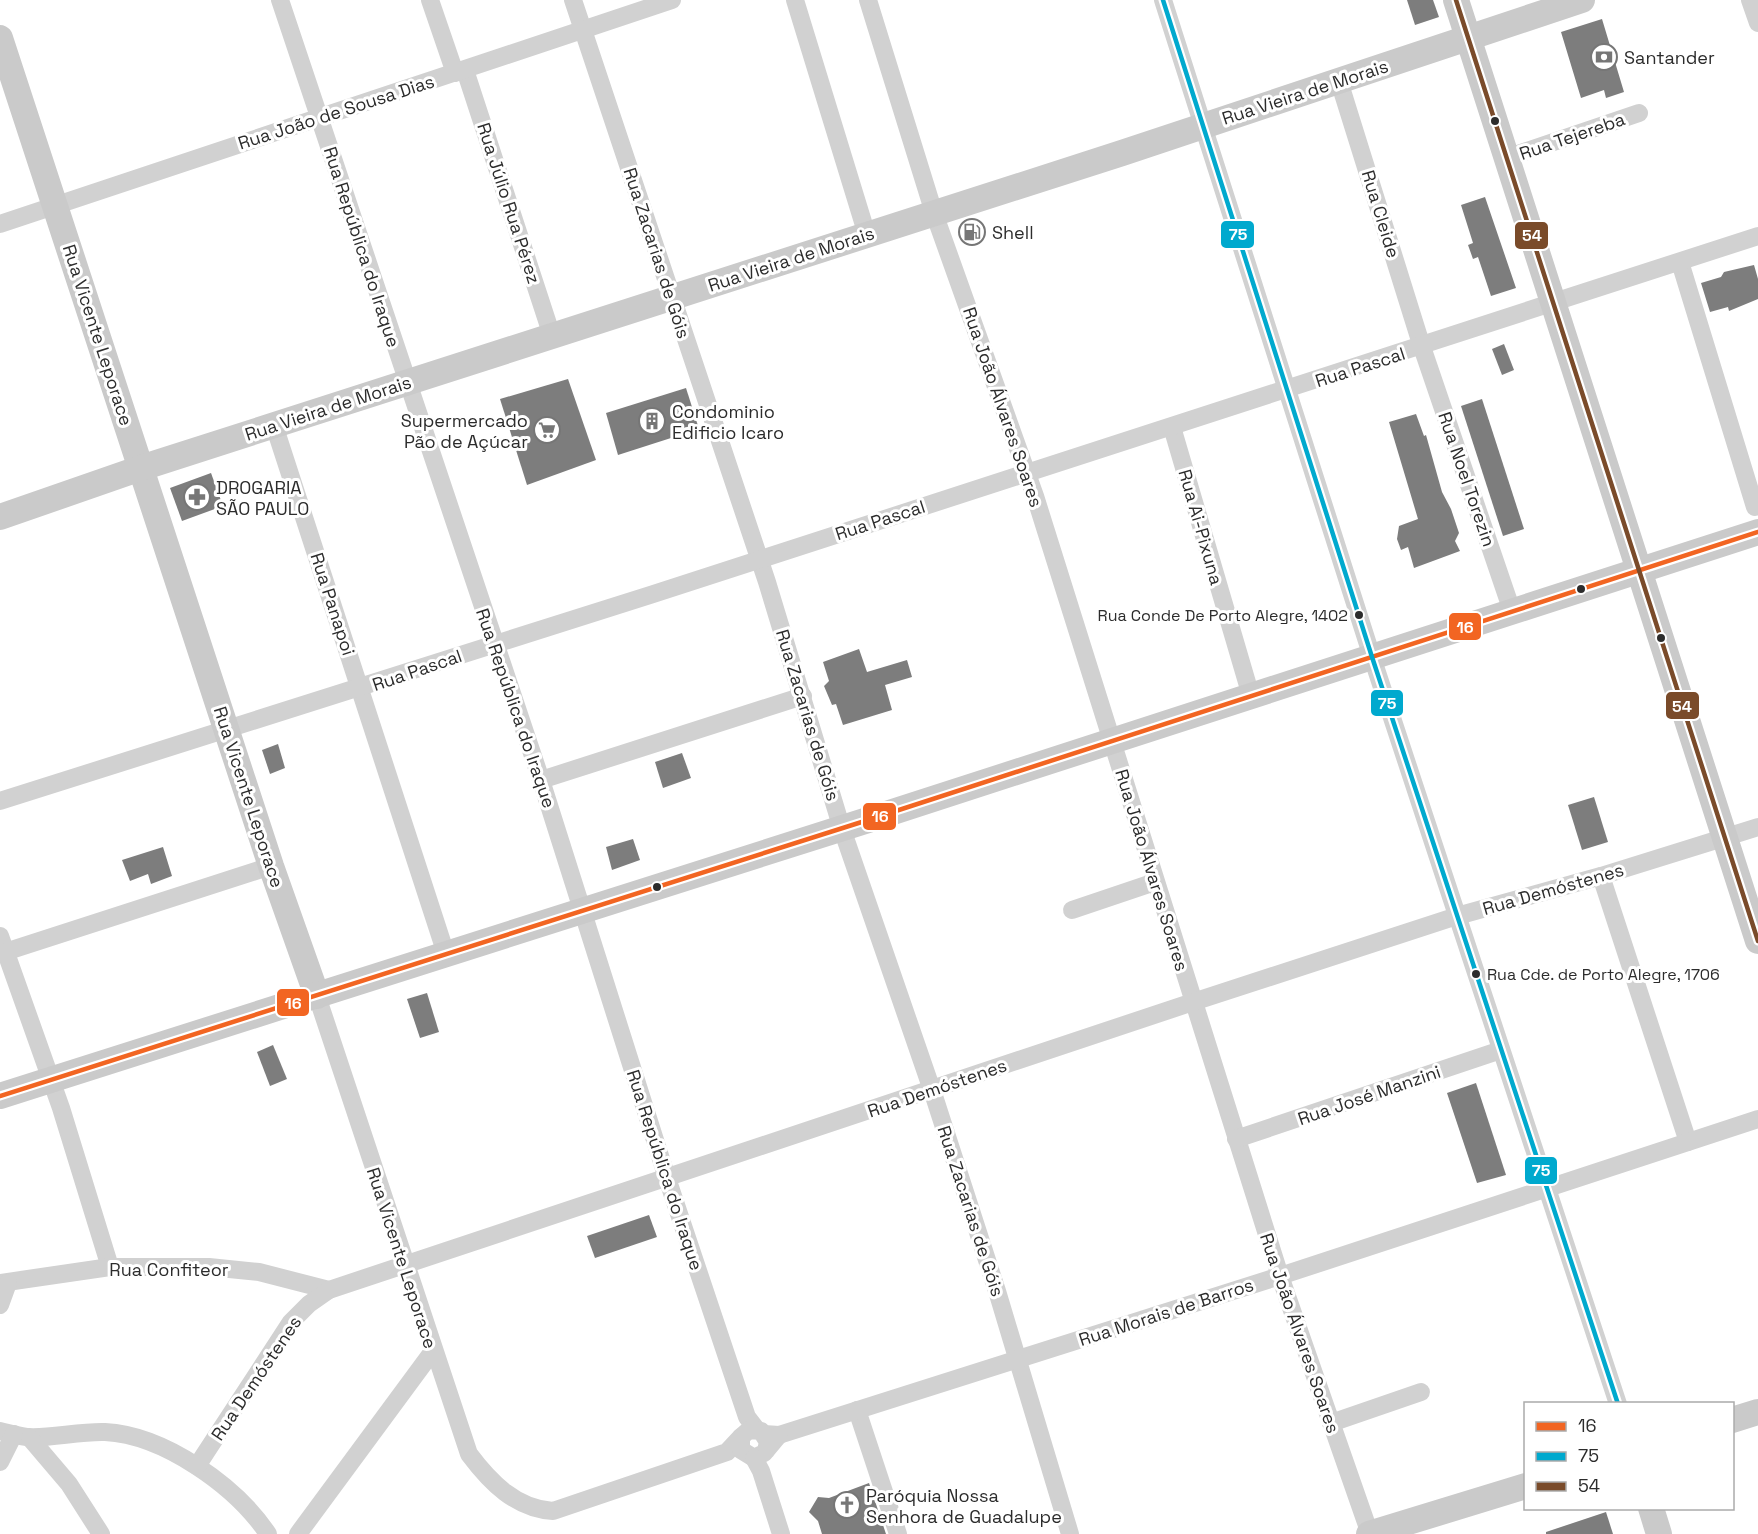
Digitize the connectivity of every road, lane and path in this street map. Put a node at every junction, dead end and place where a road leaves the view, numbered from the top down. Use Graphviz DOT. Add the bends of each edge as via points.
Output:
graph roads {
  1 [pos="280,0"];
  2 [pos="430,0"];
  3 [pos="573,0"];
  4 [pos="672,0"];
  5 [pos="795,0"];
  6 [pos="868,0"];
  7 [pos="1163,0"];
  8 [pos="1456,0"];
  9 [pos="1582,0"];
  10 [pos="1750,0"];
  11 [pos="1758,23"];
  12 [pos="583,30"];
  13 [pos="0,38"];
  14 [pos="1468,38"];
  15 [pos="460,71"];
  16 [pos="1339,81"];
  17 [pos="1639,113"];
  18 [pos="319,117"];
  19 [pos="1204,125"];
  20 [pos="1506,158"];
  21 [pos="55,206"];
  22 [pos="934,213"];
  23 [pos="0,224"];
  24 [pos="867,235"];
  25 [pos="1758,236"];
  26 [pos="1680,262"];
  27 [pos="672,297"];
  28 [pos="1552,304"];
  29 [pos="552,336"];
  30 [pos="1422,347"];
  31 [pos="407,383"];
  32 [pos="1287,391"];
  33 [pos="274,425"];
  34 [pos="1172,427"];
  35 [pos="141,468"];
  36 [pos="1027,472"];
  37 [pos="1755,507"];
  38 [pos="0,518"];
  39 [pos="1758,532"];
  40 [pos="759,560"];
  41 [pos="1637,571"];
  42 [pos="1512,612"];
  43 [pos="494,644"];
  44 [pos="1372,657"];
  45 [pos="361,689"];
  46 [pos="803,696"];
  47 [pos="1251,696"];
  48 [pos="226,729"];
  49 [pos="1112,742"];
  50 [pos="541,780"];
  51 [pos="0,801"];
  52 [pos="1758,827"];
  53 [pos="842,829"];
  54 [pos="1725,839"];
  55 [pos="271,866"];
  56 [pos="1601,876"];
  57 [pos="1155,882"];
  58 [pos="583,910"];
  59 [pos="1072,910"];
  60 [pos="1457,916"];
  61 [pos="1758,941"];
  62 [pos="2,944"];
  63 [pos="446,954"];
  64 [pos="317,996"];
  65 [pos="1193,1002"];
  66 [pos="1501,1050"];
  67 [pos="51,1081"];
  68 [pos="932,1090"];
  69 [pos="0,1096"];
  70 [pos="1758,1119"];
  71 [pos="1236,1139"];
  72 [pos="1688,1142"];
  73 [pos="667,1178"];
  74 [pos="1546,1188"];
  75 [pos="404,1265"];
  76 [pos="110,1268"];
  77 [pos="1280,1276"];
  78 [pos="4,1283"];
  79 [pos="329,1290"];
  80 [pos="0,1305"];
  81 [pos="433,1351"];
  82 [pos="1020,1359"];
  83 [pos="1421,1392"];
  84 [pos="1617,1402"];
  85 [pos="857,1410"];
  86 [pos="1758,1412"];
  87 [pos="1734,1419"];
  88 [pos="1331,1423"];
  89 [pos="14,1434"];
  90 [pos="757,1443"];
  91 [pos="0,1462"];
  92 [pos="197,1466"];
  93 [pos="1524,1487"];
  94 [pos="1651,1510"];
  95 [pos="101,1534"];
  96 [pos="268,1534"];
  97 [pos="298,1534"];
  98 [pos="781,1534"];
  99 [pos="898,1534"];
  100 [pos="1070,1534"];
  101 [pos="1370,1534"];
  102 [pos="1659,1534"];
  1 -- 18 [label="street, Rua República do Iraque"];
  2 -- 15 [label="street, Rua Júlio Rua Pérez"];
  3 -- 12 [label="street, Rua Zacarias de Góis"];
  4 -- 12 [label="street, Rua João de Sousa Dias"];
  5 -- 24 [label="street"];
  6 -- 22 [label="street, Rua João Álvares Soares"];
  7 -- 19 [label="street"];
  8 -- 14 [label="street"];
  9 -- 14 [label="street, Rua Vieira de Morais"];
  10 -- 11 [label="street"];
  12 -- 15 [label="street, Rua João de Sousa Dias"];
  12 -- 27 [label="street, Rua Zacarias de Góis"];
  13 -- 21 [label="street, Rua Vicente Leporace"];
  14 -- 16 [label="street, Rua Vieira de Morais"];
  14 -- 20 [label="street"];
  15 -- 18 [label="street, Rua João de Sousa Dias"];
  15 -- 29 [label="street, Rua Júlio Rua Pérez"];
  16 -- 19 [label="street, Rua Vieira de Morais"];
  16 -- 30 [label="street, Rua Cleide"];
  17 -- 20 [label="street, Rua Tejereba"];
  18 -- 21 [label="street, Rua João de Sousa Dias"];
  18 -- 31 [label="street, Rua República do Iraque"];
  19 -- 22 [label="street, Rua Vieira de Morais"];
  19 -- 32 [label="street"];
  20 -- 28 [label="street"];
  21 -- 23 [label="street, Rua João de Sousa Dias"];
  21 -- 35 [label="street, Rua Vicente Leporace"];
  22 -- 24 [label="street, Rua Vieira de Morais"];
  22 -- 36 [label="street, Rua João Álvares Soares"];
  24 -- 27 [label="street, Rua Vieira de Morais"];
  25 -- 26 [label="street, Rua Pascal"];
  26 -- 28 [label="street, Rua Pascal"];
  26 -- 37 [label="street"];
  27 -- 29 [label="street, Rua Vieira de Morais"];
  27 -- 40 [label="street, Rua Zacarias de Góis"];
  28 -- 30 [label="street, Rua Pascal"];
  28 -- 41 [label="street"];
  29 -- 31 [label="street, Rua Vieira de Morais"];
  30 -- 32 [label="street, Rua Pascal"];
  30 -- 42 [label="street, Rua Noel Torezin"];
  31 -- 33 [label="street, Rua Vieira de Morais"];
  31 -- 43 [label="street, Rua República do Iraque"];
  32 -- 34 [label="street, Rua Pascal"];
  32 -- 44 [label="street"];
  33 -- 35 [label="street, Rua Vieira de Morais"];
  33 -- 45 [label="street, Rua Panapoi"];
  34 -- 36 [label="street, Rua Pascal"];
  34 -- 47 [label="street, Rua Ai-Pixuna"];
  35 -- 38 [label="street, Rua Vieira de Morais"];
  35 -- 48 [label="street, Rua Vicente Leporace"];
  36 -- 40 [label="street, Rua Pascal"];
  36 -- 49 [label="street, Rua João Álvares Soares"];
  39 -- 41 [label="street"];
  40 -- 43 [label="street, Rua Pascal"];
  40 -- 46 [label="street, Rua Zacarias de Góis"];
  41 -- 42 [label="street"];
  41 -- 54 [label="street"];
  42 -- 44 [label="street"];
  43 -- 45 [label="street, Rua Pascal"];
  43 -- 50 [label="street, Rua República do Iraque"];
  44 -- 47 [label="street"];
  44 -- 60 [label="street"];
  45 -- 48 [label="street, Rua Pascal"];
  45 -- 63 [label="street, Rua Panapoi"];
  46 -- 50 [label="street"];
  46 -- 53 [label="street, Rua Zacarias de Góis"];
  47 -- 49 [label="street"];
  48 -- 51 [label="street, Rua Pascal"];
  48 -- 55 [label="street, Rua Vicente Leporace"];
  49 -- 53 [label="street"];
  49 -- 57 [label="street, Rua João Álvares Soares"];
  50 -- 58 [label="street, Rua República do Iraque"];
  52 -- 54 [label="street, Rua Demóstenes"];
  53 -- 58 [label="street"];
  53 -- 68 [label="street, Rua Zacarias de Góis"];
  54 -- 56 [label="street, Rua Demóstenes"];
  54 -- 61 [label="street"];
  55 -- 62 [label="street"];
  55 -- 64 [label="street, Rua Vicente Leporace"];
  56 -- 60 [label="street, Rua Demóstenes"];
  56 -- 72 [label="street"];
  57 -- 59 [label="street"];
  57 -- 65 [label="street, Rua João Álvares Soares"];
  58 -- 63 [label="street"];
  58 -- 73 [label="street, Rua República do Iraque"];
  60 -- 65 [label="street, Rua Demóstenes"];
  60 -- 66 [label="street"];
  62 -- 67 [label="street"];
  63 -- 64 [label="street"];
  64 -- 67 [label="street"];
  64 -- 75 [label="street, Rua Vicente Leporace"];
  65 -- 68 [label="street, Rua Demóstenes"];
  65 -- 71 [label="street, Rua João Álvares Soares"];
  66 -- 71 [label="street, Rua José Manzini"];
  66 -- 74 [label="street"];
  67 -- 69 [label="street"];
  67 -- 76 [label="street"];
  68 -- 73 [label="street, Rua Demóstenes"];
  68 -- 82 [label="street, Rua Zacarias de Góis"];
  70 -- 72 [label="street, Rua Morais de Barros"];
  71 -- 77 [label="street, Rua João Álvares Soares"];
  72 -- 74 [label="street, Rua Morais de Barros"];
  73 -- 75 [label="street, Rua Demóstenes"];
  73 -- 90 [label="street, Rua República do Iraque"];
  74 -- 77 [label="street, Rua Morais de Barros"];
  74 -- 84 [label="street"];
  75 -- 79 [label="street, Rua Demóstenes"];
  75 -- 81 [label="street, Rua Vicente Leporace"];
  76 -- 78 [label="street, Rua Confiteor"];
  76 -- 79 [label="street, Rua Confiteor" via="233,1268"];
  77 -- 82 [label="street, Rua Morais de Barros"];
  77 -- 88 [label="street, Rua João Álvares Soares"];
  78 -- 80 [label="street, Rua Confiteor"];
  79 -- 92 [label="street, Rua Demóstenes" via="291,1322"];
  81 -- 90 [label="street, Rua Vicente Leporace" via="469,1454 503,1491 538,1510 553,1511"];
  81 -- 97 [label="street"];
  82 -- 85 [label="street, Rua Morais de Barros"];
  82 -- 100 [label="street, Rua Zacarias de Góis"];
  83 -- 88 [label="street"];
  85 -- 90 [label="street, Rua Morais de Barros"];
  85 -- 99 [label="street"];
  86 -- 87 [label="street"];
  88 -- 101 [label="street, Rua João Álvares Soares"];
  89 -- 91 [label="street"];
  89 -- 92 [label="street" via="108,1432 142,1439"];
  89 -- 95 [label="street" via="69,1485"];
  90 -- 98 [label="street, Rua República do Iraque"];
  92 -- 96 [label="street" via="239,1499"];
  93 -- 101 [label="street"];
  94 -- 102 [label="street"];
}
